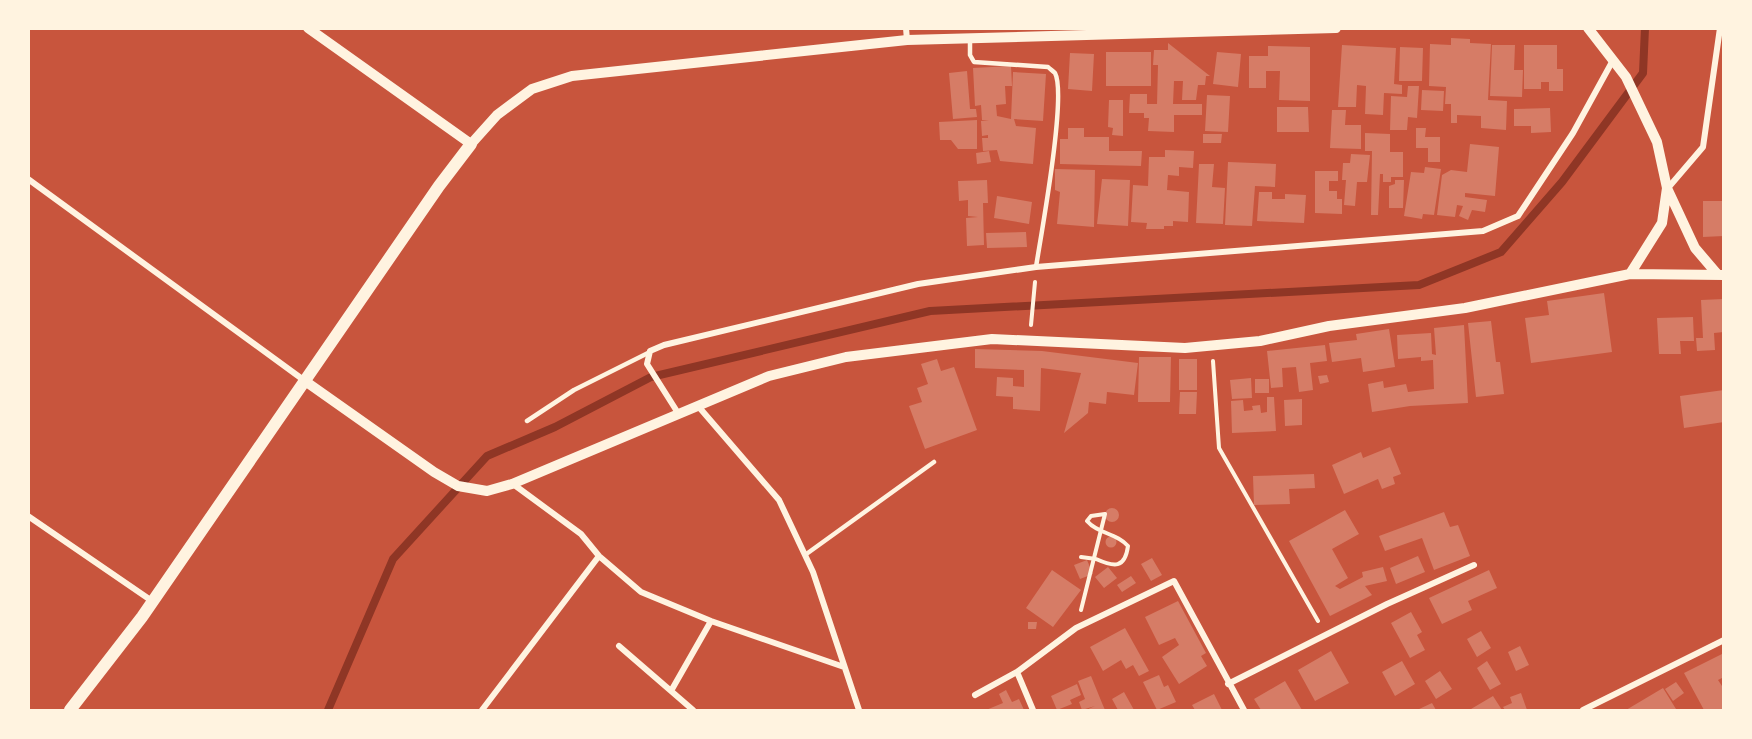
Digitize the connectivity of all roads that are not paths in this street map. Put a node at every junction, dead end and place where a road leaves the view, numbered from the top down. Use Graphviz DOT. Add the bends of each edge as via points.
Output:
graph roads {
  1 [pos="309,28"];
  2 [pos="1336,28"];
  3 [pos="1588,28"];
  4 [pos="1720,28"];
  5 [pos="1270,30"];
  6 [pos="1105,31"];
  7 [pos="906,34"];
  8 [pos="970,38"];
  9 [pos="1612,62"];
  10 [pos="471,144"];
  11 [pos="28,179"];
  12 [pos="1667,188"];
  13 [pos="1036,267"];
  14 [pos="1630,274"];
  15 [pos="1721,275"];
  16 [pos="650,351"];
  17 [pos="305,381"];
  18 [pos="697,406"];
  19 [pos="678,413"];
  20 [pos="527,421"];
  21 [pos="934,462"];
  22 [pos="512,484"];
  23 [pos="28,516"];
  24 [pos="805,555"];
  25 [pos="599,556"];
  26 [pos="1474,565"];
  27 [pos="152,600"];
  28 [pos="711,621"];
  29 [pos="1724,640"];
  30 [pos="619,646"];
  31 [pos="844,667"];
  32 [pos="1017,672"];
  33 [pos="1228,684"];
  34 [pos="671,692"];
  35 [pos="975,695"];
  36 [pos="689,709"];
  37 [pos="69,711"];
  38 [pos="482,711"];
  39 [pos="859,711"];
  40 [pos="1034,711"];
  41 [pos="1244,711"];
  42 [pos="1584,711"];
  1 -- 10 [label="street"];
  2 -- 5 [label="street"];
  3 -- 9 [label="street"];
  4 -- 12 [label="street" via="1703,147"];
  5 -- 6 [label="street"];
  6 -- 8 [label="street"];
  7 -- 8 [label="street"];
  7 -- 10 [label="street" via="572,76 532,89 497,115"];
  8 -- 13 [label="lane" via="974,62 1048,67 1055,73 1057,131"];
  9 -- 12 [label="street" via="1626,77 1657,142"];
  9 -- 13 [label="street" via="1573,133 1518,216 1483,231"];
  10 -- 17 [label="main road"];
  11 -- 17 [label="street"];
  12 -- 14 [label="street" via="1662,223"];
  12 -- 15 [label="street" via="1695,248"];
  13 -- 16 [label="street" via="918,284"];
  14 -- 15 [label="street"];
  14 -- 18 [label="street" via="1465,308 1185,348 992,339 846,357 769,376"];
  16 -- 19 [label="street" via="647,364"];
  16 -- 20 [label="lane" via="574,390"];
  17 -- 22 [label="street" via="458,486 487,491"];
  17 -- 27 [label="main road"];
  18 -- 19 [label="street"];
  18 -- 24 [label="street" via="779,500"];
  19 -- 22 [label="street"];
  21 -- 24 [label="lane"];
  22 -- 25 [label="street" via="581,534"];
  23 -- 27 [label="street"];
  24 -- 31 [label="street"];
  25 -- 28 [label="street" via="641,592"];
  25 -- 38 [label="street"];
  26 -- 33 [label="street"];
  27 -- 37 [label="main road"];
  28 -- 31 [label="street"];
  28 -- 34 [label="street"];
  29 -- 42 [label="street"];
  30 -- 34 [label="street"];
  31 -- 39 [label="street"];
  32 -- 33 [label="street" via="1076,628 1174,581"];
  32 -- 35 [label="street"];
  32 -- 40 [label="street"];
  33 -- 41 [label="street"];
  34 -- 36 [label="street"];
}
